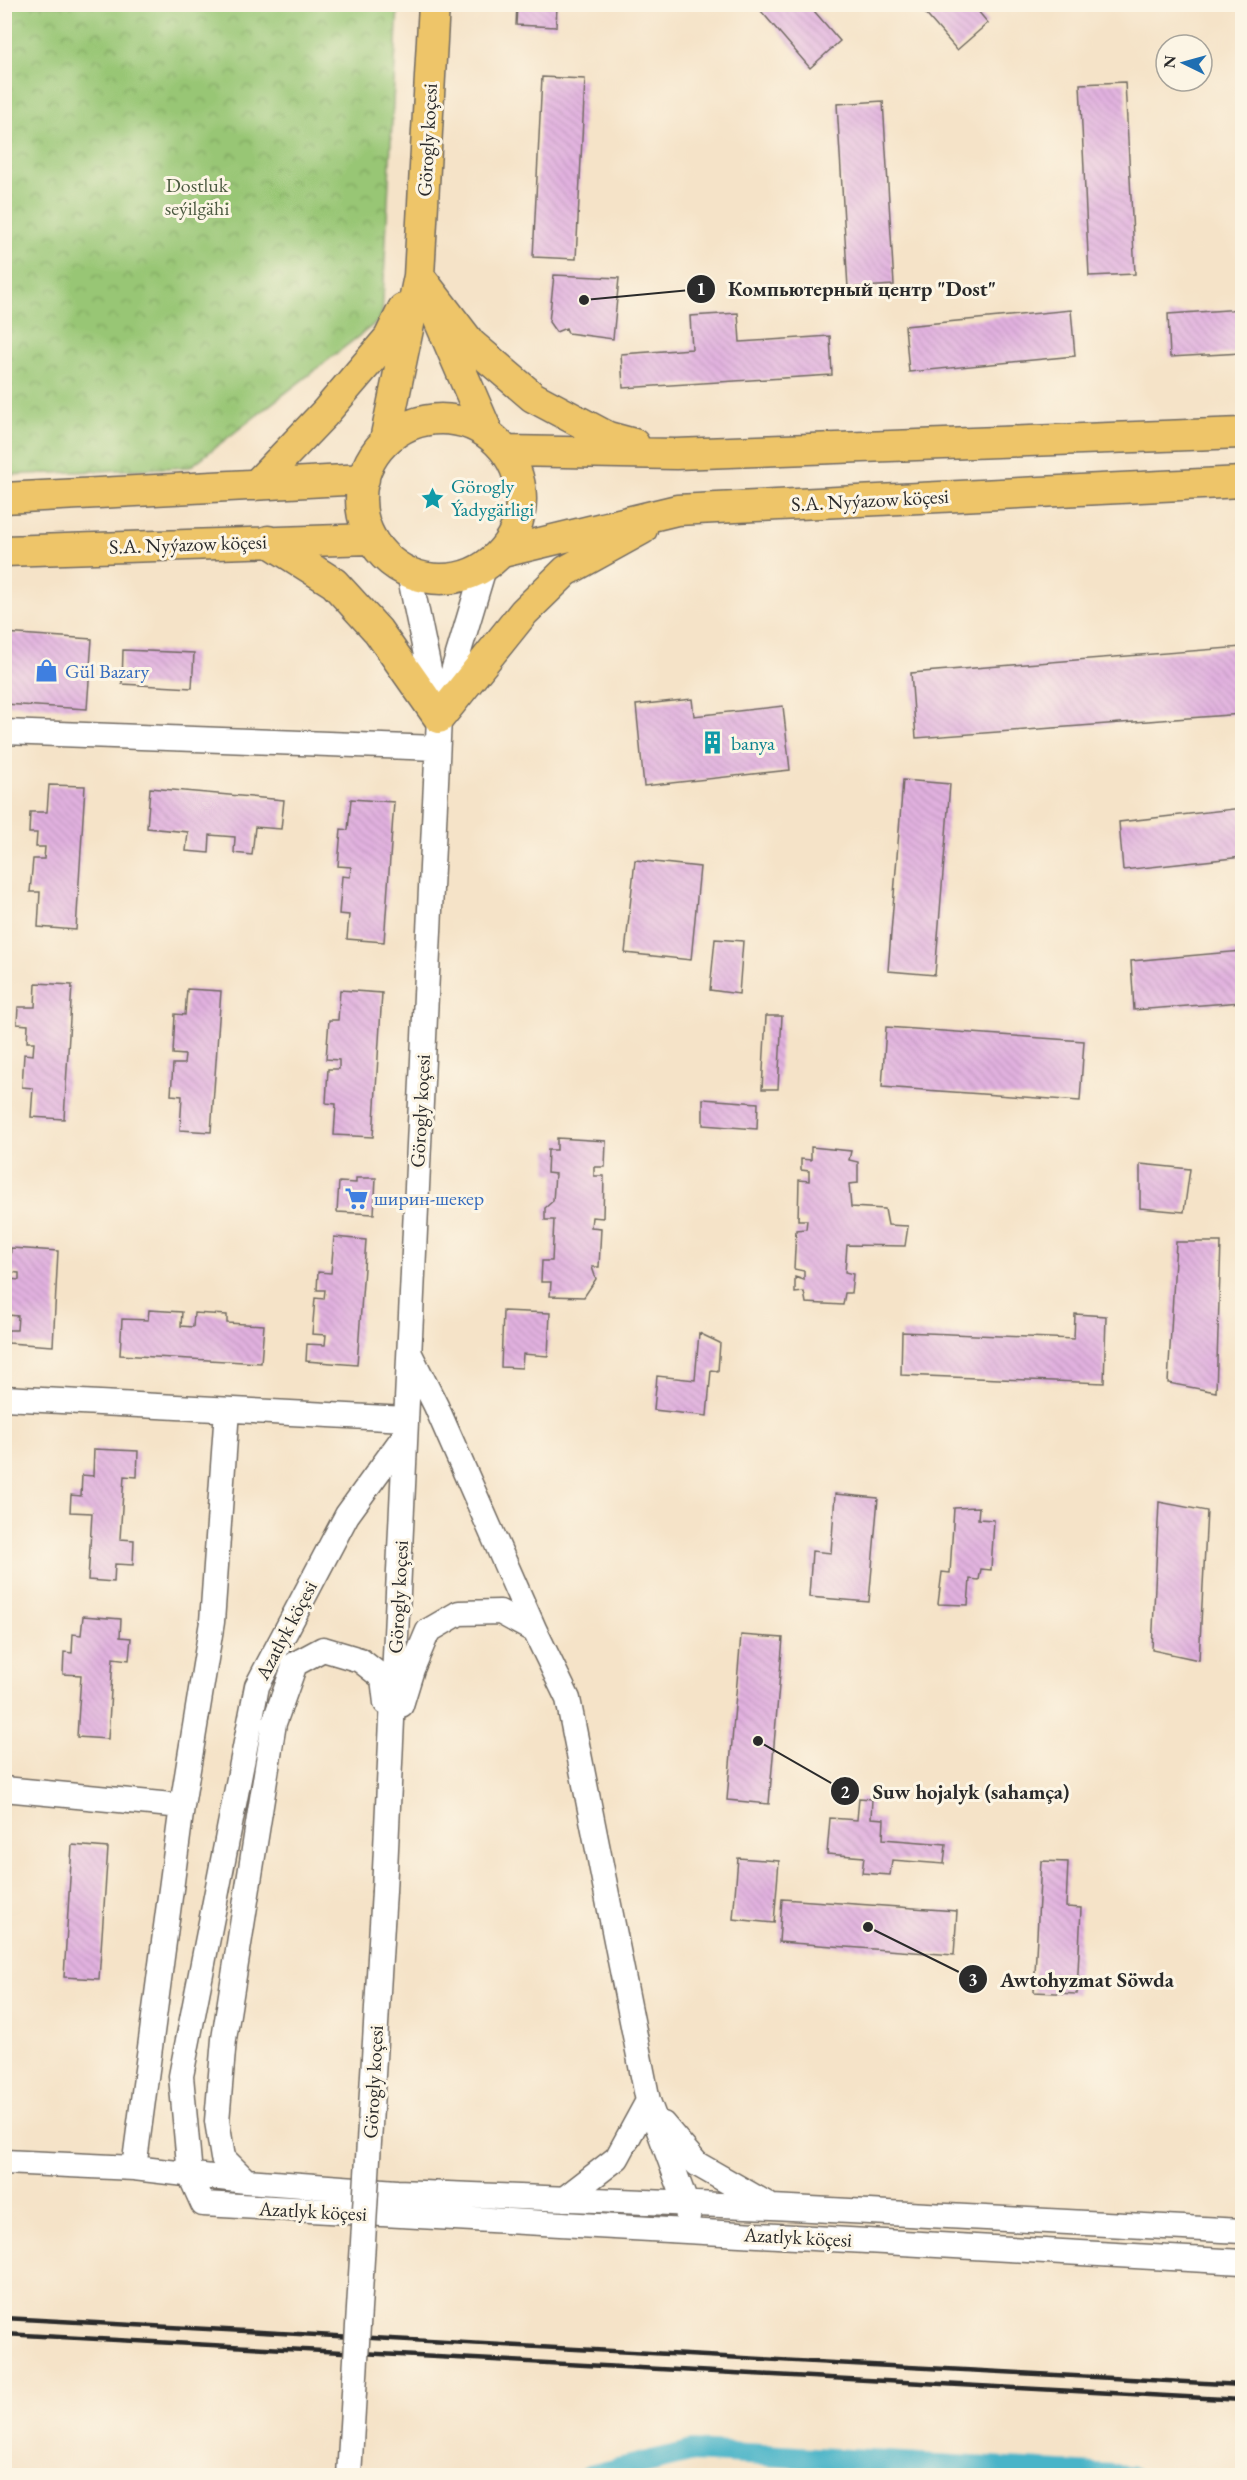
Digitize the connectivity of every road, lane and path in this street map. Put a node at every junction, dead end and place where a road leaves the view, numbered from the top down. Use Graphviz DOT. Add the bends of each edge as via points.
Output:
graph roads {
  1 [pos="434,4"];
  2 [pos="419,276"];
  3 [pos="1242,433"];
  4 [pos="385,440"];
  5 [pos="497,441"];
  6 [pos="676,454"];
  7 [pos="364,479"];
  8 [pos="1242,482"];
  9 [pos="256,485"];
  10 [pos="4,498"];
  11 [pos="677,510"];
  12 [pos="371,539"];
  13 [pos="268,541"];
  14 [pos="4,551"];
  15 [pos="493,560"];
  16 [pos="409,573"];
  17 [pos="439,718"];
  18 [pos="4,732"];
  19 [pos="437,748"];
  20 [pos="409,1352"];
  21 [pos="4,1398"];
  22 [pos="227,1410"];
  23 [pos="405,1427"];
  24 [pos="535,1631"];
  25 [pos="391,1739"];
  26 [pos="4,1788"];
  27 [pos="182,1806"];
  28 [pos="648,2101"];
  29 [pos="4,2162"];
  30 [pos="135,2168"];
  31 [pos="190,2175"];
  32 [pos="246,2181"];
  33 [pos="564,2199"];
  34 [pos="686,2204"];
  35 [pos="772,2207"];
  36 [pos="691,2231"];
  37 [pos="1242,2231"];
  38 [pos="1242,2262"];
  39 [pos="349,2475"];
  1 -- 2 [label="main road, Görogly koçesi"];
  2 -- 4 [label="main road, Görogly koçesi"];
  2 -- 5 [label="main road, Görogly koçesi"];
  2 -- 6 [label="main road" via="471,344 533,397 608,437"];
  2 -- 9 [label="main road" via="389,338"];
  3 -- 6 [label="main road"];
  4 -- 5 [label="main road" via="408,424 435,418 462,420"];
  4 -- 7 [label="main road" via="369,462"];
  5 -- 6 [label="main road"];
  5 -- 15 [label="main road" via="519,475 522,502 517,528"];
  7 -- 9 [label="main road"];
  7 -- 12 [label="main road" via="362,514"];
  8 -- 11 [label="main road, S.A. Nyýazow köçesi"];
  9 -- 10 [label="main road"];
  11 -- 15 [label="main road, S.A. Nyýazow köçesi"];
  11 -- 17 [label="main road" via="566,571 524,612"];
  12 -- 13 [label="main road, S.A. Nyýazow köçesi"];
  12 -- 16 [label="main road" via="387,559"];
  13 -- 14 [label="main road, S.A. Nyýazow köçesi"];
  13 -- 17 [label="main road" via="334,583 378,631"];
  15 -- 16 [label="main road" via="460,578 434,580"];
  15 -- 17 [label="street"];
  16 -- 17 [label="street"];
  17 -- 19 [label="street, Görogly koçesi"];
  18 -- 19 [label="street"];
  19 -- 20 [label="street, Görogly koçesi"];
  20 -- 23 [label="street, Görogly koçesi"];
  20 -- 24 [label="street"];
  21 -- 22 [label="street"];
  22 -- 23 [label="street"];
  22 -- 27 [label="street" via="212,1622"];
  23 -- 25 [label="street, Görogly koçesi"];
  23 -- 31 [label="street, Azatlyk köçesi" via="347,1515 257,1686 181,2076"];
  24 -- 25 [label="street" via="500,1612 459,1613 428,1631"];
  24 -- 28 [label="street" via="568,1699"];
  25 -- 32 [label="street, Azatlyk köçesi" via="383,1678 360,1660 323,1649 295,1664 274,1723 224,2039 217,2121 223,2158"];
  25 -- 39 [label="street, Görogly koçesi, bridge"];
  26 -- 27 [label="street"];
  27 -- 30 [label="street"];
  28 -- 33 [label="street" via="617,2158"];
  28 -- 34 [label="street"];
  28 -- 35 [label="street" via="697,2164"];
  29 -- 30 [label="street"];
  30 -- 31 [label="street"];
  31 -- 32 [label="street"];
  31 -- 36 [label="street, Azatlyk köçesi" via="203,2204"];
  32 -- 33 [label="street, Azatlyk köçesi"];
  33 -- 34 [label="street, Azatlyk köçesi"];
  34 -- 35 [label="street, Azatlyk köçesi"];
  34 -- 36 [label="street"];
  35 -- 37 [label="street, Azatlyk köçesi"];
  36 -- 38 [label="street, Azatlyk köçesi"];
}
